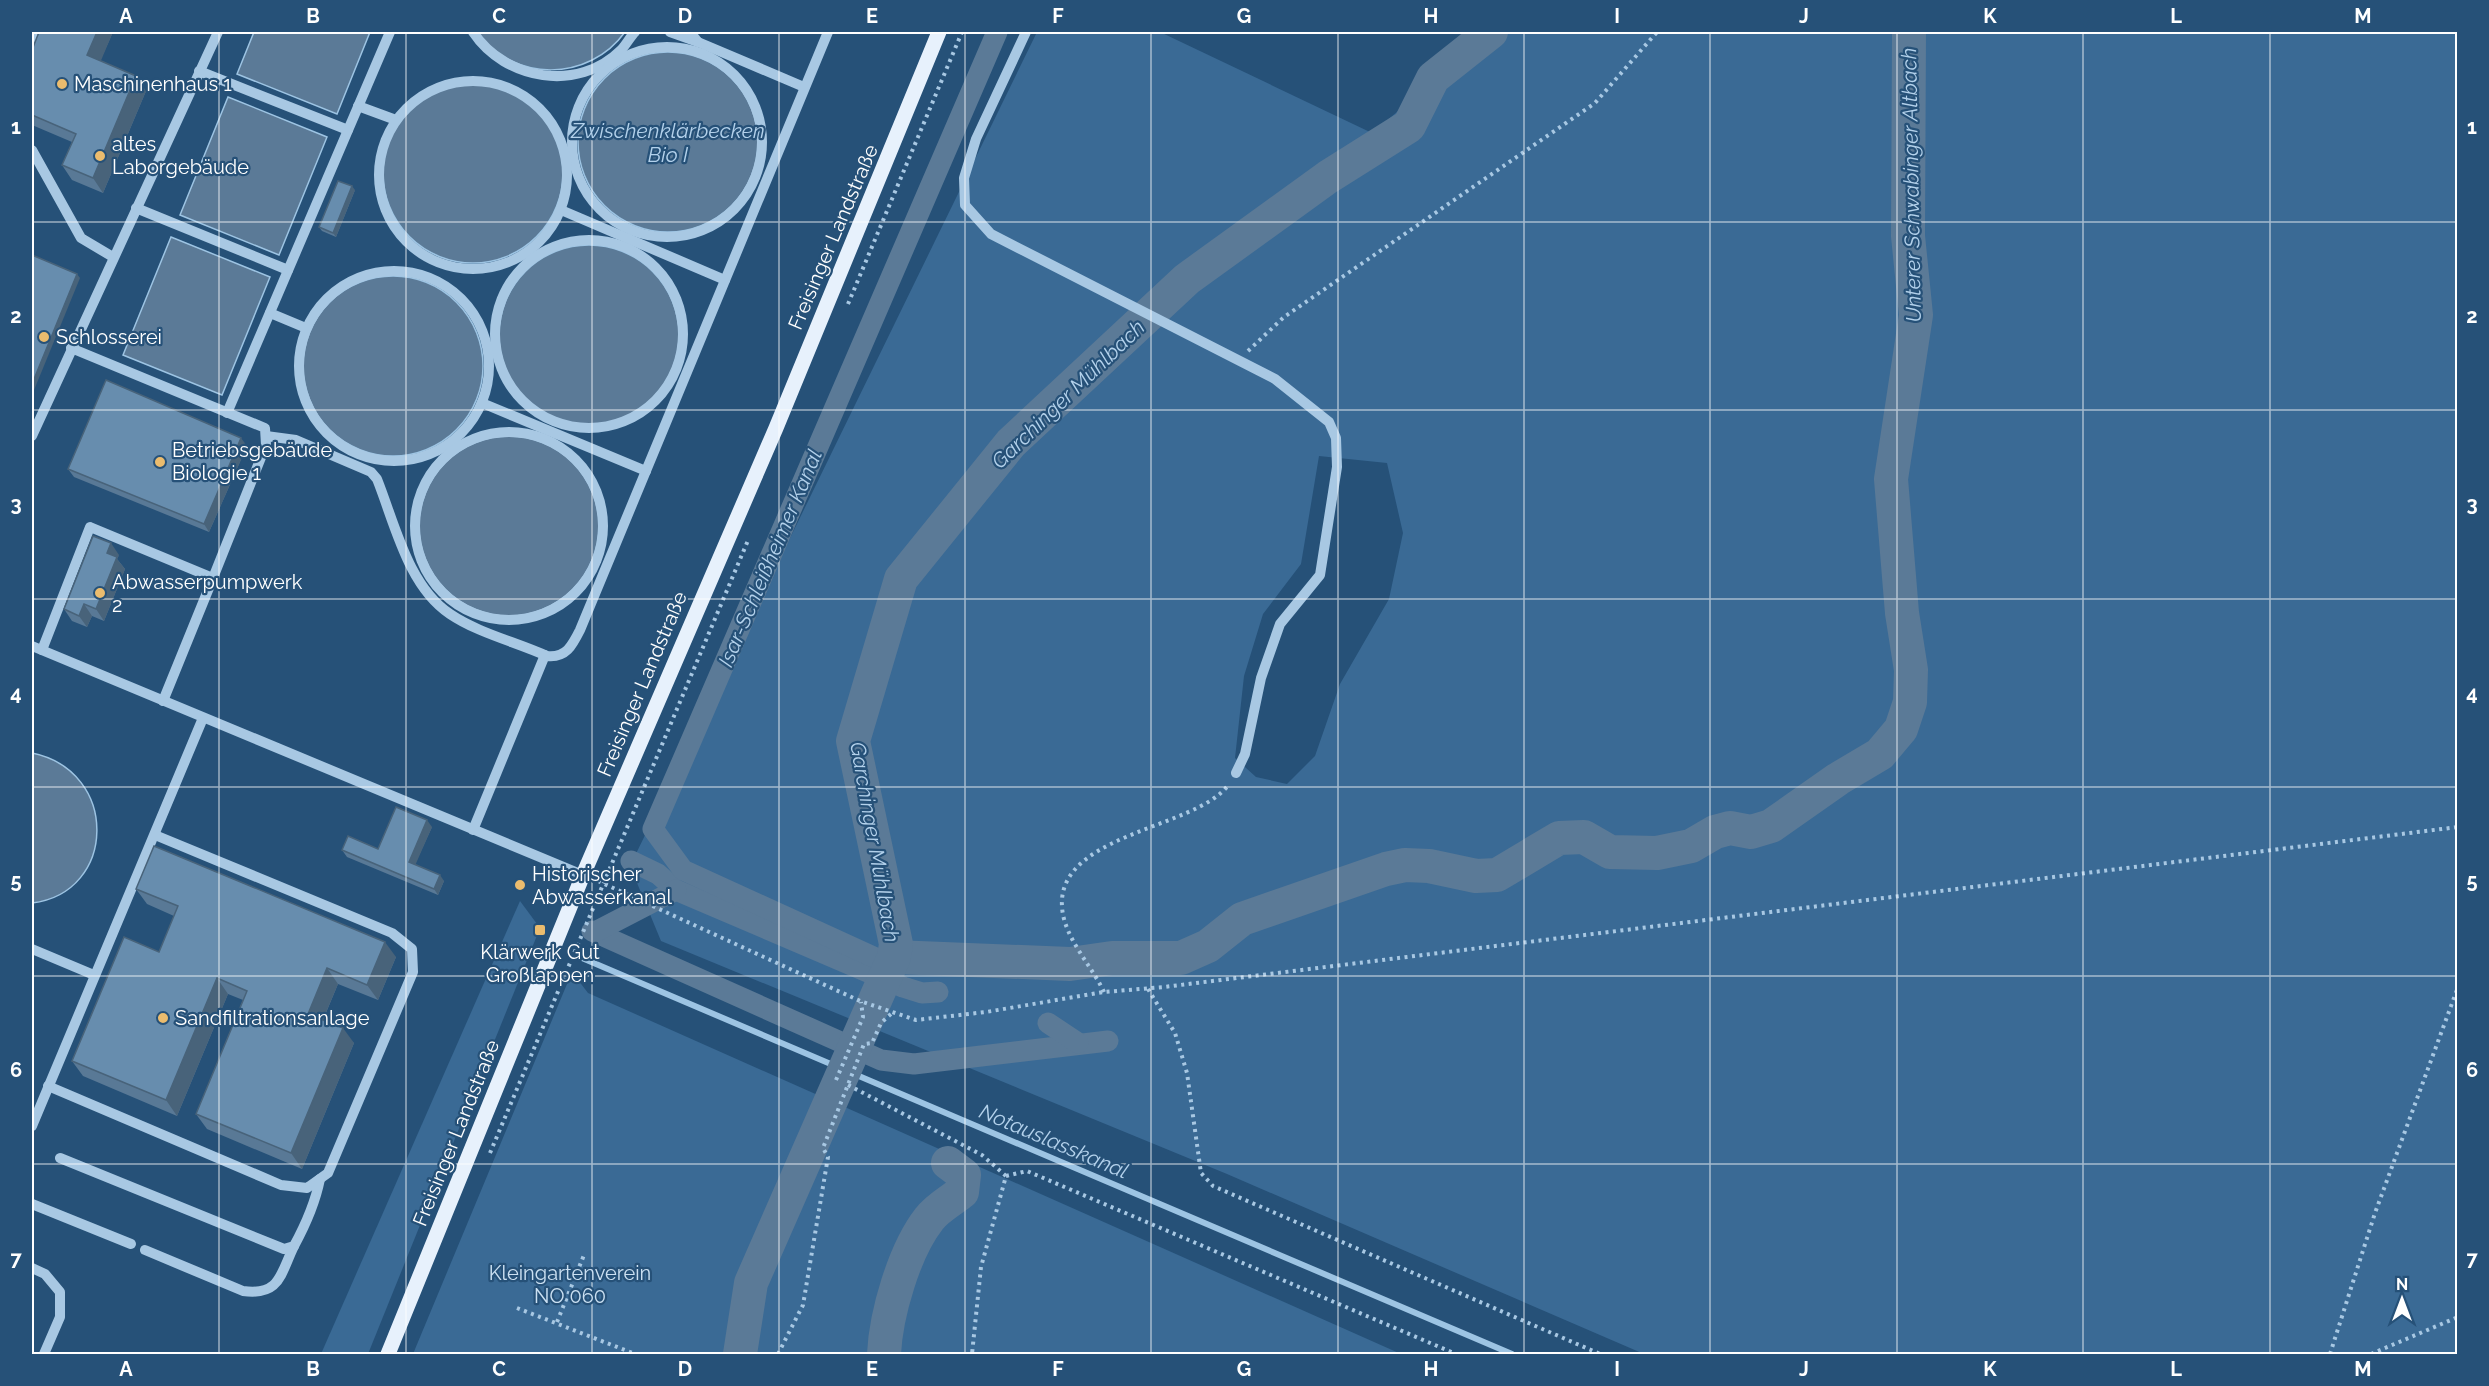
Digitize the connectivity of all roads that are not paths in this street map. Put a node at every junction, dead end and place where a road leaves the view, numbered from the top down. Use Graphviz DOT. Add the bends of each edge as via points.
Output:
graph roads {
  1 [pos="38,32"];
  2 [pos="218,32"];
  3 [pos="390,32"];
  4 [pos="473,32"];
  5 [pos="635,32"];
  6 [pos="670,32"];
  7 [pos="690,32"];
  8 [pos="828,32"];
  9 [pos="939,32"];
  10 [pos="1026,32"];
  11 [pos="32,47"];
  12 [pos="704,48"];
  13 [pos="609,63"];
  14 [pos="511,66"];
  15 [pos="199,71"];
  16 [pos="502,85"];
  17 [pos="804,87"];
  18 [pos="358,106"];
  19 [pos="396,120"];
  20 [pos="348,130"];
  21 [pos="32,150"];
  22 [pos="570,157"];
  23 [pos="762,177"];
  24 [pos="136,208"];
  25 [pos="561,210"];
  26 [pos="630,239"];
  27 [pos="532,254"];
  28 [pos="113,257"];
  29 [pos="437,262"];
  30 [pos="288,270"];
  31 [pos="430,278"];
  32 [pos="725,280"];
  33 [pos="270,313"];
  34 [pos="306,328"];
  35 [pos="71,348"];
  36 [pos="492,349"];
  37 [pos="681,374"];
  38 [pos="482,403"];
  39 [pos="227,413"];
  40 [pos="33,430"];
  41 [pos="552,431"];
  42 [pos="266,436"];
  43 [pos="450,447"];
  44 [pos="352,457"];
  45 [pos="646,471"];
  46 [pos="600,568"];
  47 [pos="422,576"];
  48 [pos="213,578"];
  49 [pos="37,648"];
  50 [pos="545,655"];
  51 [pos="163,700"];
  52 [pos="203,718"];
  53 [pos="1236,773"];
  54 [pos="473,830"];
  55 [pos="155,835"];
  56 [pos="583,875"];
  57 [pos="32,949"];
  58 [pos="94,975"];
  59 [pos="48,1086"];
  60 [pos="32,1126"];
  61 [pos="60,1158"];
  62 [pos="320,1179"];
  63 [pos="32,1204"];
  64 [pos="131,1244"];
  65 [pos="294,1246"];
  66 [pos="145,1250"];
  67 [pos="32,1268"];
  68 [pos="44,1354"];
  69 [pos="388,1354"];
  1 -- 11 [label="lane"];
  2 -- 15 [label="lane"];
  3 -- 18 [label="lane"];
  4 -- 14 [label="lane" via="483,47"];
  5 -- 13 [label="lane"];
  6 -- 12 [label="lane"];
  7 -- 12 [label="lane"];
  8 -- 17 [label="lane"];
  9 -- 56 [label="main road, Freisinger Landstraße" via="789,396"];
  10 -- 53 [label="lane" via="976,139 964,178 965,205 991,234 1275,379 1329,422 1336,438 1337,467 1320,575 1280,624 1261,678 1245,754"];
  12 -- 13 [label="lane" via="639,50"];
  12 -- 17 [label="lane"];
  12 -- 23 [label="lane" via="733,73 751,98 761,125"];
  13 -- 14 [label="lane" via="566,76 535,76"];
  13 -- 22 [label="lane" via="578,106"];
  14 -- 16 [label="lane"];
  15 -- 20 [label="lane"];
  15 -- 24 [label="lane"];
  16 -- 19 [label="lane" via="482,80 451,82 422,94"];
  16 -- 22 [label="lane" via="537,104 556,128"];
  17 -- 23 [label="lane"];
  18 -- 19 [label="lane"];
  18 -- 20 [label="lane"];
  19 -- 29 [label="lane" via="384,142 378,172 382,203 397,232 420,254"];
  20 -- 30 [label="lane"];
  21 -- 28 [label="lane" via="81,238"];
  22 -- 25 [label="lane" via="568,188"];
  22 -- 26 [label="lane" via="598,207 621,225"];
  23 -- 26 [label="lane" via="736,210 712,228 681,237"];
  23 -- 32 [label="lane"];
  24 -- 28 [label="lane"];
  24 -- 30 [label="lane"];
  25 -- 26 [label="lane"];
  25 -- 27 [label="lane"];
  26 -- 27 [label="lane" via="567,242"];
  26 -- 32 [label="lane"];
  26 -- 37 [label="lane" via="672,288 683,317"];
  27 -- 29 [label="lane" via="482,270"];
  27 -- 36 [label="lane" via="500,301"];
  28 -- 35 [label="lane"];
  29 -- 31 [label="lane"];
  30 -- 33 [label="lane"];
  31 -- 34 [label="lane" via="395,270 364,275 337,289 320,305"];
  31 -- 36 [label="lane" via="464,301"];
  32 -- 37 [label="lane"];
  33 -- 34 [label="lane"];
  33 -- 39 [label="lane"];
  34 -- 44 [label="lane" via="298,370 302,393 311,414"];
  35 -- 39 [label="lane"];
  35 -- 40 [label="lane"];
  36 -- 38 [label="lane"];
  36 -- 41 [label="lane" via="513,392"];
  37 -- 41 [label="lane" via="656,403 629,421 598,429 566,427"];
  37 -- 45 [label="lane"];
  38 -- 41 [label="lane"];
  38 -- 43 [label="lane"];
  39 -- 42 [label="lane" via="265,428"];
  41 -- 43 [label="lane" via="502,431"];
  41 -- 45 [label="lane"];
  41 -- 46 [label="lane" via="588,472 601,502 604,532"];
  42 -- 44 [label="lane" via="296,440"];
  42 -- 48 [label="lane" via="266,445"];
  43 -- 44 [label="lane" via="412,459"];
  43 -- 47 [label="lane" via="423,484 414,516"];
  44 -- 47 [label="lane" via="377,479"];
  45 -- 46 [label="lane"];
  46 -- 47 [label="lane" via="558,607 530,618 500,620 471,613"];
  46 -- 50 [label="lane" via="573,646 558,657"];
  47 -- 50 [label="lane" via="438,605 452,616"];
  48 -- 49 [label="lane" via="90,527"];
  48 -- 51 [label="lane"];
  49 -- 51 [label="lane"];
  50 -- 54 [label="lane"];
  51 -- 52 [label="lane"];
  52 -- 54 [label="lane"];
  52 -- 55 [label="lane"];
  54 -- 56 [label="lane"];
  55 -- 58 [label="lane"];
  55 -- 62 [label="lane" via="392,933 412,949 413,972 328,1173"];
  56 -- 69 [label="main road, Freisinger Landstraße"];
  57 -- 58 [label="lane"];
  58 -- 59 [label="lane"];
  59 -- 60 [label="lane"];
  59 -- 62 [label="lane" via="280,1185 307,1188"];
  61 -- 65 [label="lane" via="271,1245 284,1249"];
  62 -- 65 [label="lane" via="314,1207"];
  63 -- 64 [label="lane"];
  65 -- 66 [label="lane" via="274,1287 261,1293 243,1291"];
  67 -- 68 [label="lane" via="45,1274 60,1292 60,1317"];
}
